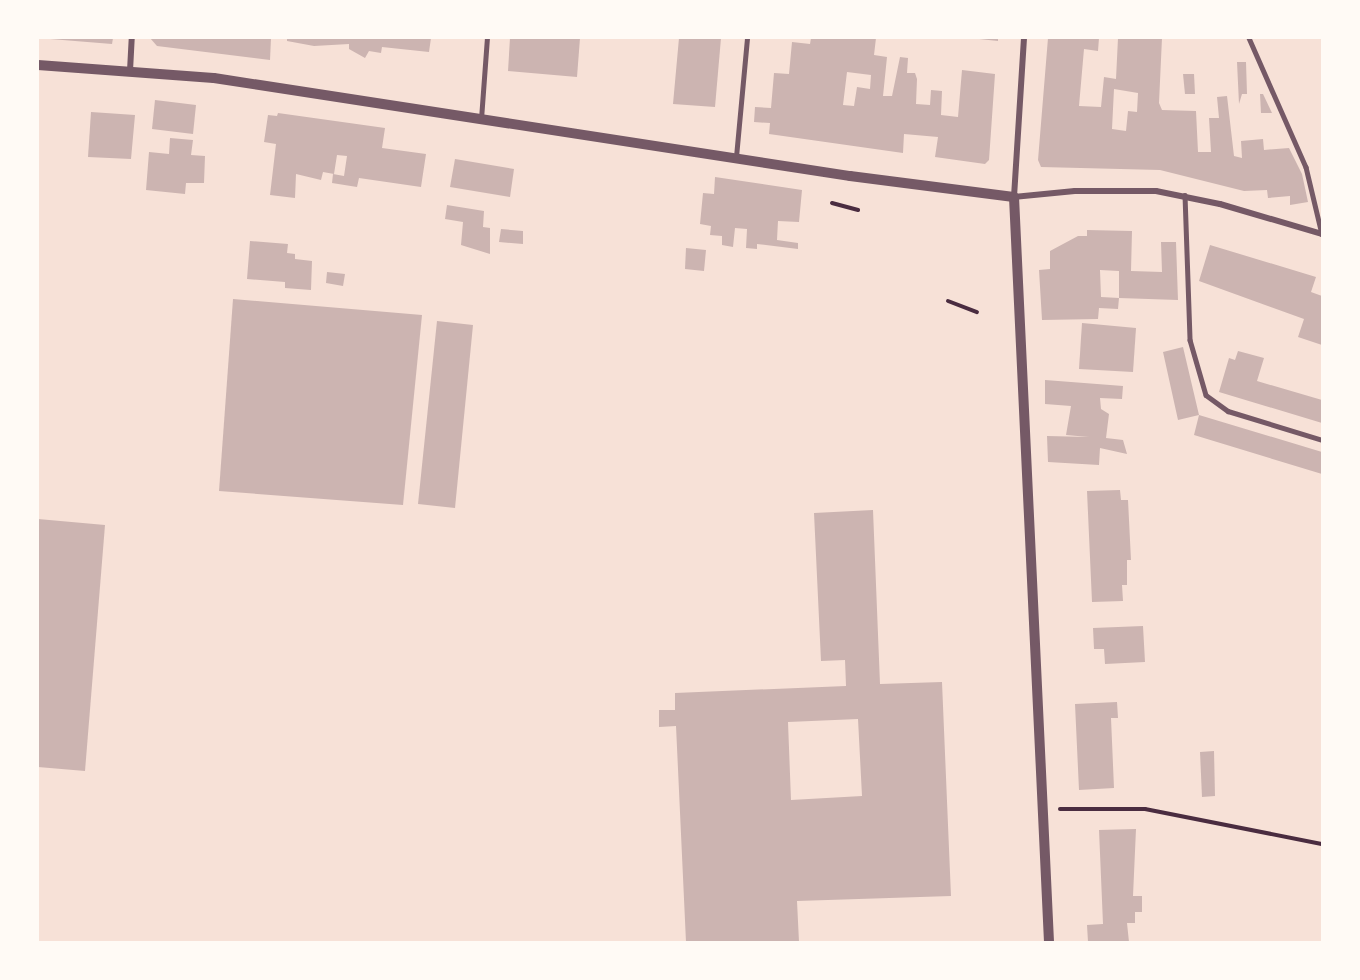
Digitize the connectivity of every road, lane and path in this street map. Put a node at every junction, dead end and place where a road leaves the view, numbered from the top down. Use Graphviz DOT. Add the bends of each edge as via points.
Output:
graph roads {
  1 [pos="132,38"];
  2 [pos="486,38"];
  3 [pos="747,38"];
  4 [pos="1024,38"];
  5 [pos="1249,38"];
  6 [pos="38,65"];
  7 [pos="130,71"];
  8 [pos="481,119"];
  9 [pos="736,159"];
  10 [pos="1185,195"];
  11 [pos="1014,197"];
  12 [pos="832,203"];
  13 [pos="858,210"];
  14 [pos="1322,234"];
  15 [pos="948,302"];
  16 [pos="977,312"];
  17 [pos="1323,440"];
  18 [pos="1042,810"];
  19 [pos="1323,844"];
  20 [pos="1049,942"];
  1 -- 7 [label="street"];
  2 -- 8 [label="lane"];
  3 -- 9 [label="lane"];
  4 -- 11 [label="street"];
  5 -- 14 [label="lane" via="1306,167"];
  6 -- 7 [label="street"];
  7 -- 8 [label="street" via="214,78"];
  8 -- 9 [label="street"];
  9 -- 11 [label="street"];
  10 -- 11 [label="street" via="1086,190"];
  10 -- 14 [label="street"];
  10 -- 17 [label="lane" via="1187,310 1202,388 1212,402 1228,411"];
  11 -- 18 [label="street"];
  12 -- 13 [label="path"];
  15 -- 16 [label="path"];
  18 -- 19 [label="path" via="1134,808"];
  18 -- 20 [label="street"];
}
